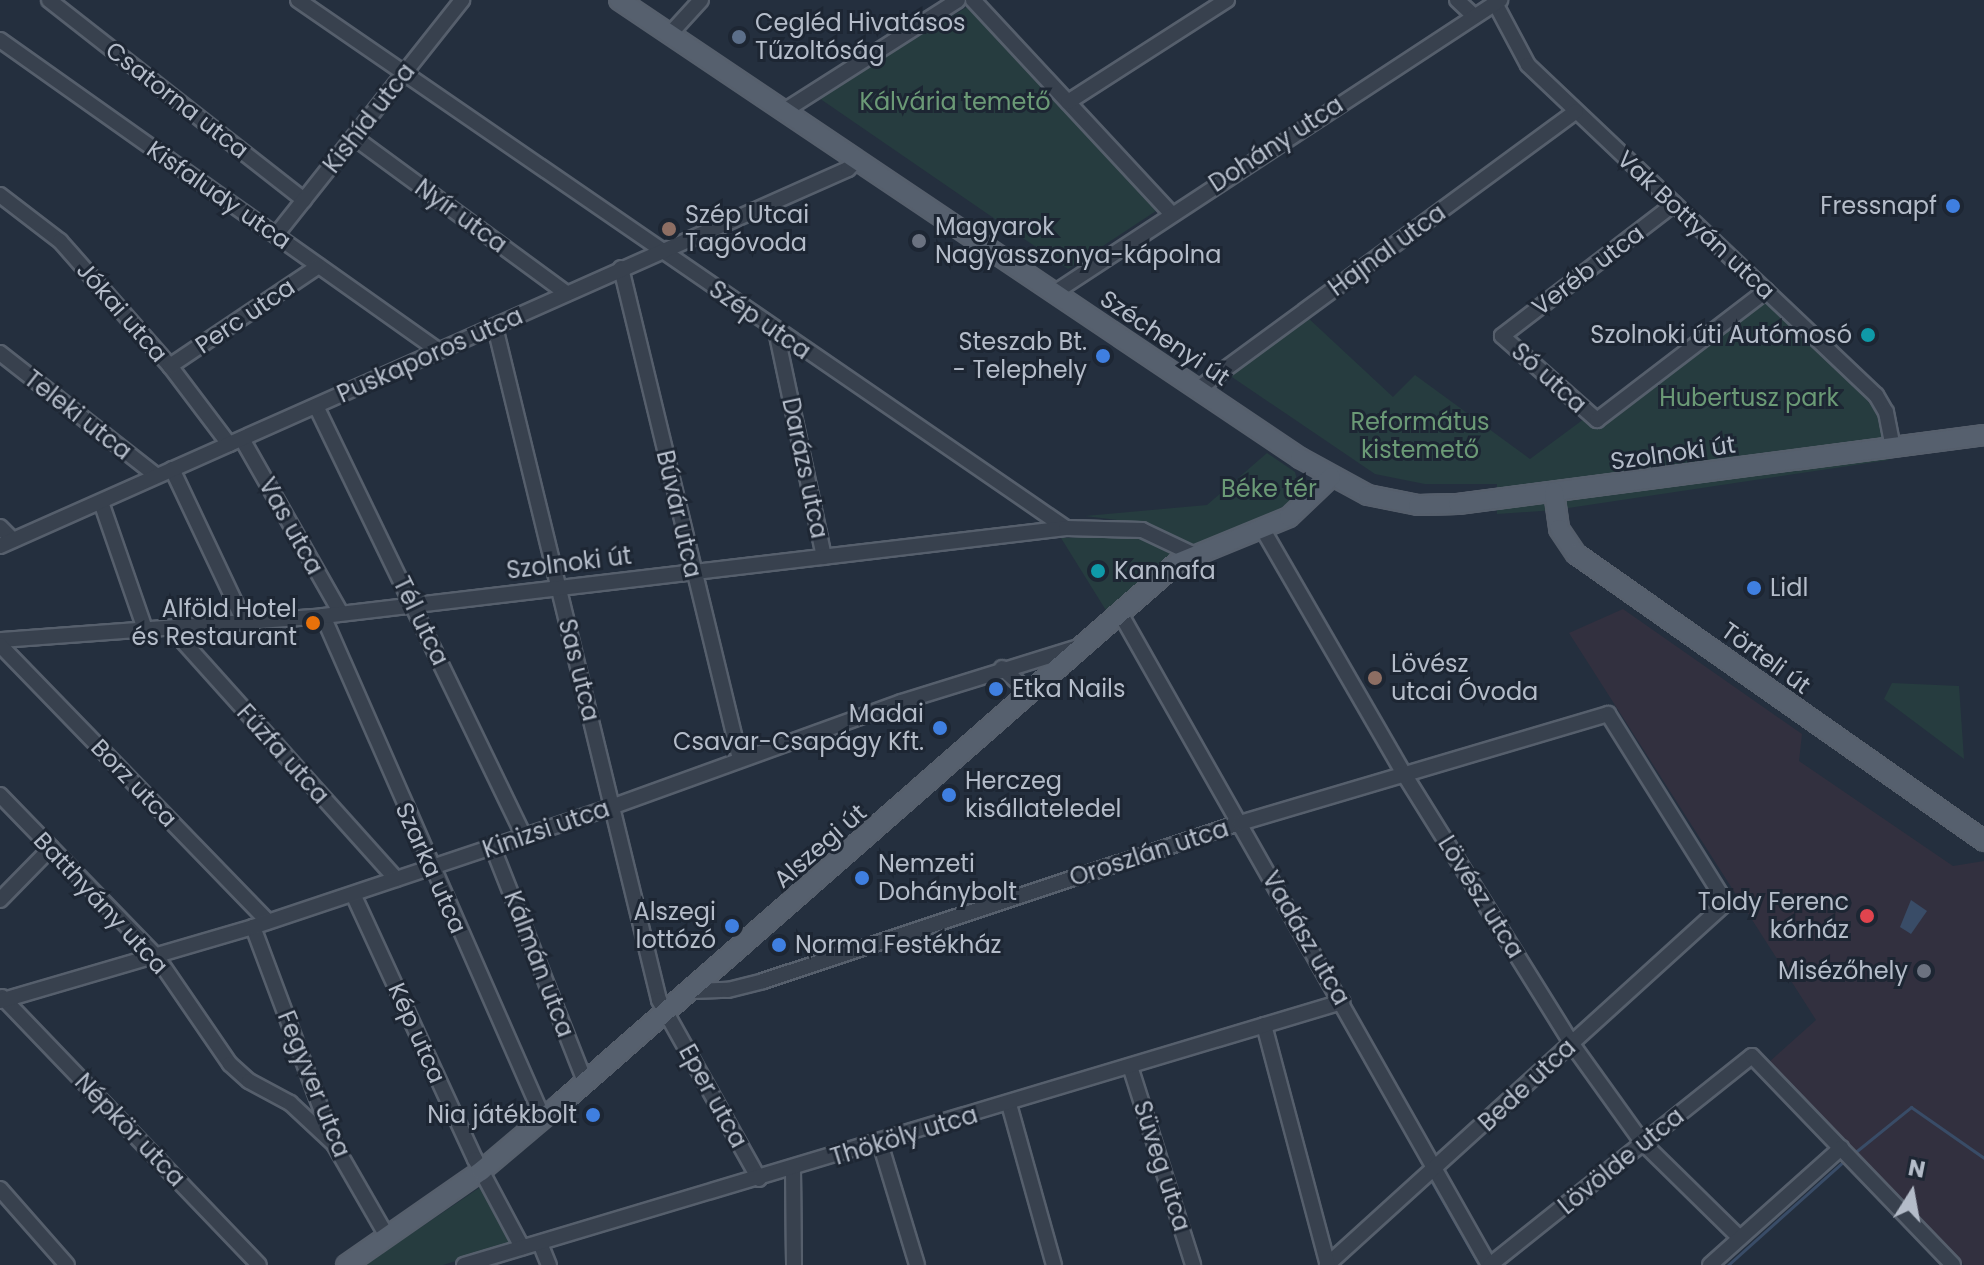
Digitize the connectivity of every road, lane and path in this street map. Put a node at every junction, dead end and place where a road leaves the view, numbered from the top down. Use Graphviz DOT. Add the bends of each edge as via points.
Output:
graph roads {
  1 [pos="49,0"];
  2 [pos="298,0"];
  3 [pos="462,0"];
  4 [pos="619,0"];
  5 [pos="701,0"];
  6 [pos="973,0"];
  7 [pos="1227,0"];
  8 [pos="1457,0"];
  9 [pos="1497,1"];
  10 [pos="948,2"];
  11 [pos="1472,14"];
  12 [pos="670,34"];
  13 [pos="0,40"];
  14 [pos="406,72"];
  15 [pos="1068,102"];
  16 [pos="784,111"];
  17 [pos="1576,111"];
  18 [pos="355,138"];
  19 [pos="857,160"];
  20 [pos="0,195"];
  21 [pos="304,200"];
  22 [pos="1674,204"];
  23 [pos="1171,213"];
  24 [pos="276,235"];
  25 [pos="662,250"];
  26 [pos="319,266"];
  27 [pos="621,268"];
  28 [pos="1766,291"];
  29 [pos="1054,293"];
  30 [pos="567,294"];
  31 [pos="495,327"];
  32 [pos="776,331"];
  33 [pos="1502,336"];
  34 [pos="439,351"];
  35 [pos="0,353"];
  36 [pos="170,366"];
  37 [pos="1198,389"];
  38 [pos="316,406"];
  39 [pos="1984,435"];
  40 [pos="236,441"];
  41 [pos="1893,447"];
  42 [pos="1300,458"];
  43 [pos="172,469"];
  44 [pos="157,476"];
  45 [pos="1331,477"];
  46 [pos="1554,492"];
  47 [pos="1368,495"];
  48 [pos="101,502"];
  49 [pos="1304,506"];
  50 [pos="0,527"];
  51 [pos="1066,528"];
  52 [pos="1262,528"];
  53 [pos="7,543"];
  54 [pos="1195,555"];
  55 [pos="824,557"];
  56 [pos="692,572"];
  57 [pos="558,589"];
  58 [pos="413,604"];
  59 [pos="341,613"];
  60 [pos="1120,613"];
  61 [pos="323,616"];
  62 [pos="244,621"];
  63 [pos="171,628"];
  64 [pos="145,629"];
  65 [pos="0,642"];
  66 [pos="1082,646"];
  67 [pos="1002,668"];
  68 [pos="1030,693"];
  69 [pos="740,759"];
  70 [pos="1404,774"];
  71 [pos="0,795"];
  72 [pos="614,806"];
  73 [pos="1240,823"];
  74 [pos="524,836"];
  75 [pos="1984,841"];
  76 [pos="51,848"];
  77 [pos="493,848"];
  78 [pos="430,868"];
  79 [pos="396,879"];
  80 [pos="353,894"];
  81 [pos="0,900"];
  82 [pos="1726,903"];
  83 [pos="268,922"];
  84 [pos="253,927"];
  85 [pos="156,956"];
  86 [pos="691,991"];
  87 [pos="2,999"];
  88 [pos="1342,1002"];
  89 [pos="667,1012"];
  90 [pos="1264,1025"];
  91 [pos="1572,1044"];
  92 [pos="1130,1066"];
  93 [pos="585,1081"];
  94 [pos="1009,1104"];
  95 [pos="543,1118"];
  96 [pos="880,1143"];
  97 [pos="1643,1143"];
  98 [pos="334,1144"];
  99 [pos="1846,1154"];
  100 [pos="793,1169"];
  101 [pos="1435,1169"];
  102 [pos="481,1171"];
  103 [pos="759,1179"];
  104 [pos="0,1189"];
  105 [pos="387,1236"];
  106 [pos="1739,1237"];
  107 [pos="540,1243"];
  108 [pos="522,1247"];
  109 [pos="1497,1263"];
  110 [pos="67,1265"];
  111 [pos="259,1265"];
  112 [pos="346,1265"];
  113 [pos="464,1265"];
  114 [pos="549,1265"];
  115 [pos="794,1265"];
  116 [pos="917,1265"];
  117 [pos="1054,1265"];
  118 [pos="1193,1265"];
  119 [pos="1327,1265"];
  120 [pos="1710,1265"];
  121 [pos="1953,1265"];
  1 -- 21 [label="street, Csatorna utca"];
  2 -- 14 [label="street, Szép utca"];
  3 -- 14 [label="street, Kishíd utca"];
  4 -- 12 [label="main road, Széchenyi út"];
  5 -- 12 [label="street"];
  6 -- 15 [label="street"];
  7 -- 15 [label="street"];
  8 -- 11 [label="street"];
  9 -- 11 [label="street, Dohány utca"];
  9 -- 17 [label="street, Vak Bottyán utca" via="1518,53"];
  10 -- 16 [label="street"];
  11 -- 23 [label="street, Dohány utca"];
  12 -- 16 [label="main road, Széchenyi út"];
  13 -- 24 [label="street, Kisfaludy utca"];
  14 -- 18 [label="street, Kishíd utca"];
  14 -- 25 [label="street, Szép utca"];
  15 -- 23 [label="street"];
  16 -- 19 [label="main road, Széchenyi út"];
  17 -- 22 [label="street, Vak Bottyán utca"];
  17 -- 37 [label="street, Hajnal utca"];
  18 -- 21 [label="street, Kishíd utca"];
  18 -- 30 [label="street, Nyír utca"];
  19 -- 25 [label="street, Puskaporos utca" via="848,169"];
  19 -- 29 [label="main road, Széchenyi út"];
  20 -- 36 [label="street, Jókai utca" via="60,241"];
  21 -- 24 [label="street, Kishíd utca"];
  22 -- 28 [label="street, Vak Bottyán utca"];
  22 -- 33 [label="street, Veréb utca"];
  23 -- 29 [label="street, Dohány utca"];
  24 -- 26 [label="street, Kisfaludy utca"];
  25 -- 27 [label="street, Puskaporos utca"];
  25 -- 32 [label="street, Szép utca"];
  26 -- 34 [label="street, Kisfaludy utca"];
  26 -- 36 [label="street, Perc utca"];
  27 -- 30 [label="street, Puskaporos utca"];
  27 -- 56 [label="street, Búvár utca"];
  28 -- 33 [label="street, Só utca" via="1597,420"];
  28 -- 41 [label="street, Vak Bottyán utca" via="1882,402"];
  29 -- 37 [label="main road, Széchenyi út"];
  30 -- 31 [label="street, Puskaporos utca"];
  31 -- 34 [label="street, Puskaporos utca"];
  31 -- 57 [label="street, Sas utca"];
  32 -- 51 [label="street, Szép utca"];
  32 -- 55 [label="street, Darázs utca"];
  34 -- 38 [label="street, Puskaporos utca"];
  35 -- 44 [label="street, Teleki utca"];
  36 -- 40 [label="street, Jókai utca"];
  37 -- 42 [label="main road, Széchenyi út"];
  38 -- 40 [label="street, Puskaporos utca"];
  38 -- 58 [label="street, Tél utca"];
  39 -- 41 [label="main road, Szolnoki út"];
  40 -- 43 [label="street, Puskaporos utca"];
  40 -- 59 [label="street, Vas utca"];
  41 -- 46 [label="main road, Szolnoki út"];
  42 -- 45 [label="main road, Széchenyi út"];
  42 -- 49 [label="main road" via="1310,465 1313,483"];
  43 -- 44 [label="street, Puskaporos utca"];
  43 -- 62 [label="street"];
  44 -- 48 [label="street, Puskaporos utca"];
  45 -- 47 [label="main road, Széchenyi út"];
  45 -- 49 [label="main road, Alszegi út"];
  46 -- 47 [label="main road, Szolnoki út" via="1438,506"];
  46 -- 75 [label="main road, Törteli út" via="1559,529 1576,554"];
  48 -- 53 [label="street, Puskaporos utca"];
  48 -- 64 [label="street"];
  49 -- 52 [label="main road, Alszegi út"];
  50 -- 53 [label="street"];
  51 -- 54 [label="street, Szolnoki út" via="1142,530"];
  51 -- 55 [label="street, Szolnoki út"];
  52 -- 54 [label="main road, Alszegi út"];
  52 -- 70 [label="street, Lövész utca"];
  54 -- 60 [label="main road, Alszegi út" via="1177,563"];
  55 -- 56 [label="street, Szolnoki út"];
  56 -- 57 [label="street, Szolnoki út"];
  56 -- 69 [label="street, Búvár utca"];
  57 -- 58 [label="street, Szolnoki út"];
  57 -- 72 [label="street, Sas utca"];
  58 -- 59 [label="street, Szolnoki út"];
  58 -- 74 [label="street, Tél utca"];
  59 -- 61 [label="street, Szolnoki út"];
  60 -- 66 [label="main road, Alszegi út"];
  60 -- 73 [label="street, Vadász utca"];
  61 -- 62 [label="street, Szolnoki út"];
  61 -- 78 [label="street, Szarka utca"];
  62 -- 63 [label="street, Szolnoki út"];
  63 -- 64 [label="street, Szolnoki út"];
  63 -- 79 [label="street, Fűzfa utca"];
  64 -- 65 [label="street, Szolnoki út"];
  65 -- 83 [label="street, Borz utca"];
  66 -- 67 [label="street, Kinizsi utca"];
  66 -- 68 [label="main road, Alszegi út"];
  67 -- 68 [label="street"];
  67 -- 69 [label="street, Kinizsi utca"];
  68 -- 86 [label="main road, Alszegi út"];
  69 -- 72 [label="street, Kinizsi utca"];
  70 -- 73 [label="street, Oroszlán utca"];
  70 -- 82 [label="street, Oroszlán utca" via="1608,714"];
  70 -- 91 [label="street, Lövész utca"];
  71 -- 76 [label="street, Batthyány utca"];
  72 -- 74 [label="street, Kinizsi utca"];
  72 -- 89 [label="street, Sas utca" via="659,1000"];
  73 -- 86 [label="street, Oroszlán utca" via="763,981 728,990"];
  73 -- 88 [label="street, Vadász utca"];
  74 -- 77 [label="street, Kinizsi utca"];
  76 -- 81 [label="street"];
  76 -- 85 [label="street, Batthyány utca"];
  77 -- 78 [label="street, Kinizsi utca"];
  77 -- 93 [label="street, Kálmán utca"];
  78 -- 79 [label="street, Kinizsi utca"];
  78 -- 95 [label="street, Szarka utca"];
  79 -- 80 [label="street, Kinizsi utca"];
  80 -- 83 [label="street, Kinizsi utca"];
  80 -- 102 [label="street, Kép utca"];
  82 -- 91 [label="street, Bede utca"];
  83 -- 84 [label="street, Kinizsi utca"];
  84 -- 85 [label="street, Kinizsi utca"];
  84 -- 98 [label="street, Fegyver utca"];
  85 -- 87 [label="street, Kinizsi utca"];
  85 -- 98 [label="street, Batthyány utca" via="230,1064 290,1103"];
  86 -- 89 [label="main road, Alszegi út"];
  87 -- 111 [label="street, Népkör utca"];
  88 -- 90 [label="street, Thököly utca"];
  88 -- 101 [label="street, Vadász utca"];
  89 -- 93 [label="main road, Alszegi út"];
  89 -- 103 [label="street, Eper utca"];
  90 -- 92 [label="street, Thököly utca"];
  90 -- 119 [label="street"];
  91 -- 97 [label="street, Lövész utca"];
  91 -- 101 [label="street, Bede utca"];
  92 -- 94 [label="street, Thököly utca"];
  92 -- 118 [label="street, Süveg utca"];
  93 -- 95 [label="main road, Alszegi út"];
  94 -- 96 [label="street, Thököly utca"];
  94 -- 117 [label="street"];
  95 -- 102 [label="main road, Alszegi út"];
  96 -- 100 [label="street, Thököly utca"];
  96 -- 116 [label="street"];
  97 -- 99 [label="street, Lövölde utca" via="1752,1056"];
  97 -- 106 [label="street, Lövész utca"];
  97 -- 109 [label="street, Lövölde utca"];
  98 -- 105 [label="street, Fegyver utca"];
  99 -- 106 [label="street"];
  99 -- 121 [label="street"];
  100 -- 103 [label="street, Thököly utca"];
  100 -- 115 [label="street"];
  101 -- 109 [label="street, Vadász utca"];
  101 -- 119 [label="street, Bede utca"];
  102 -- 105 [label="main road, Alszegi út"];
  102 -- 108 [label="street, Kép utca"];
  103 -- 107 [label="street, Thököly utca"];
  104 -- 110 [label="street"];
  105 -- 112 [label="main road, Alszegi út"];
  106 -- 120 [label="street"];
  107 -- 108 [label="street, Thököly utca"];
  107 -- 114 [label="street"];
  108 -- 113 [label="street, Thököly utca"];
}
